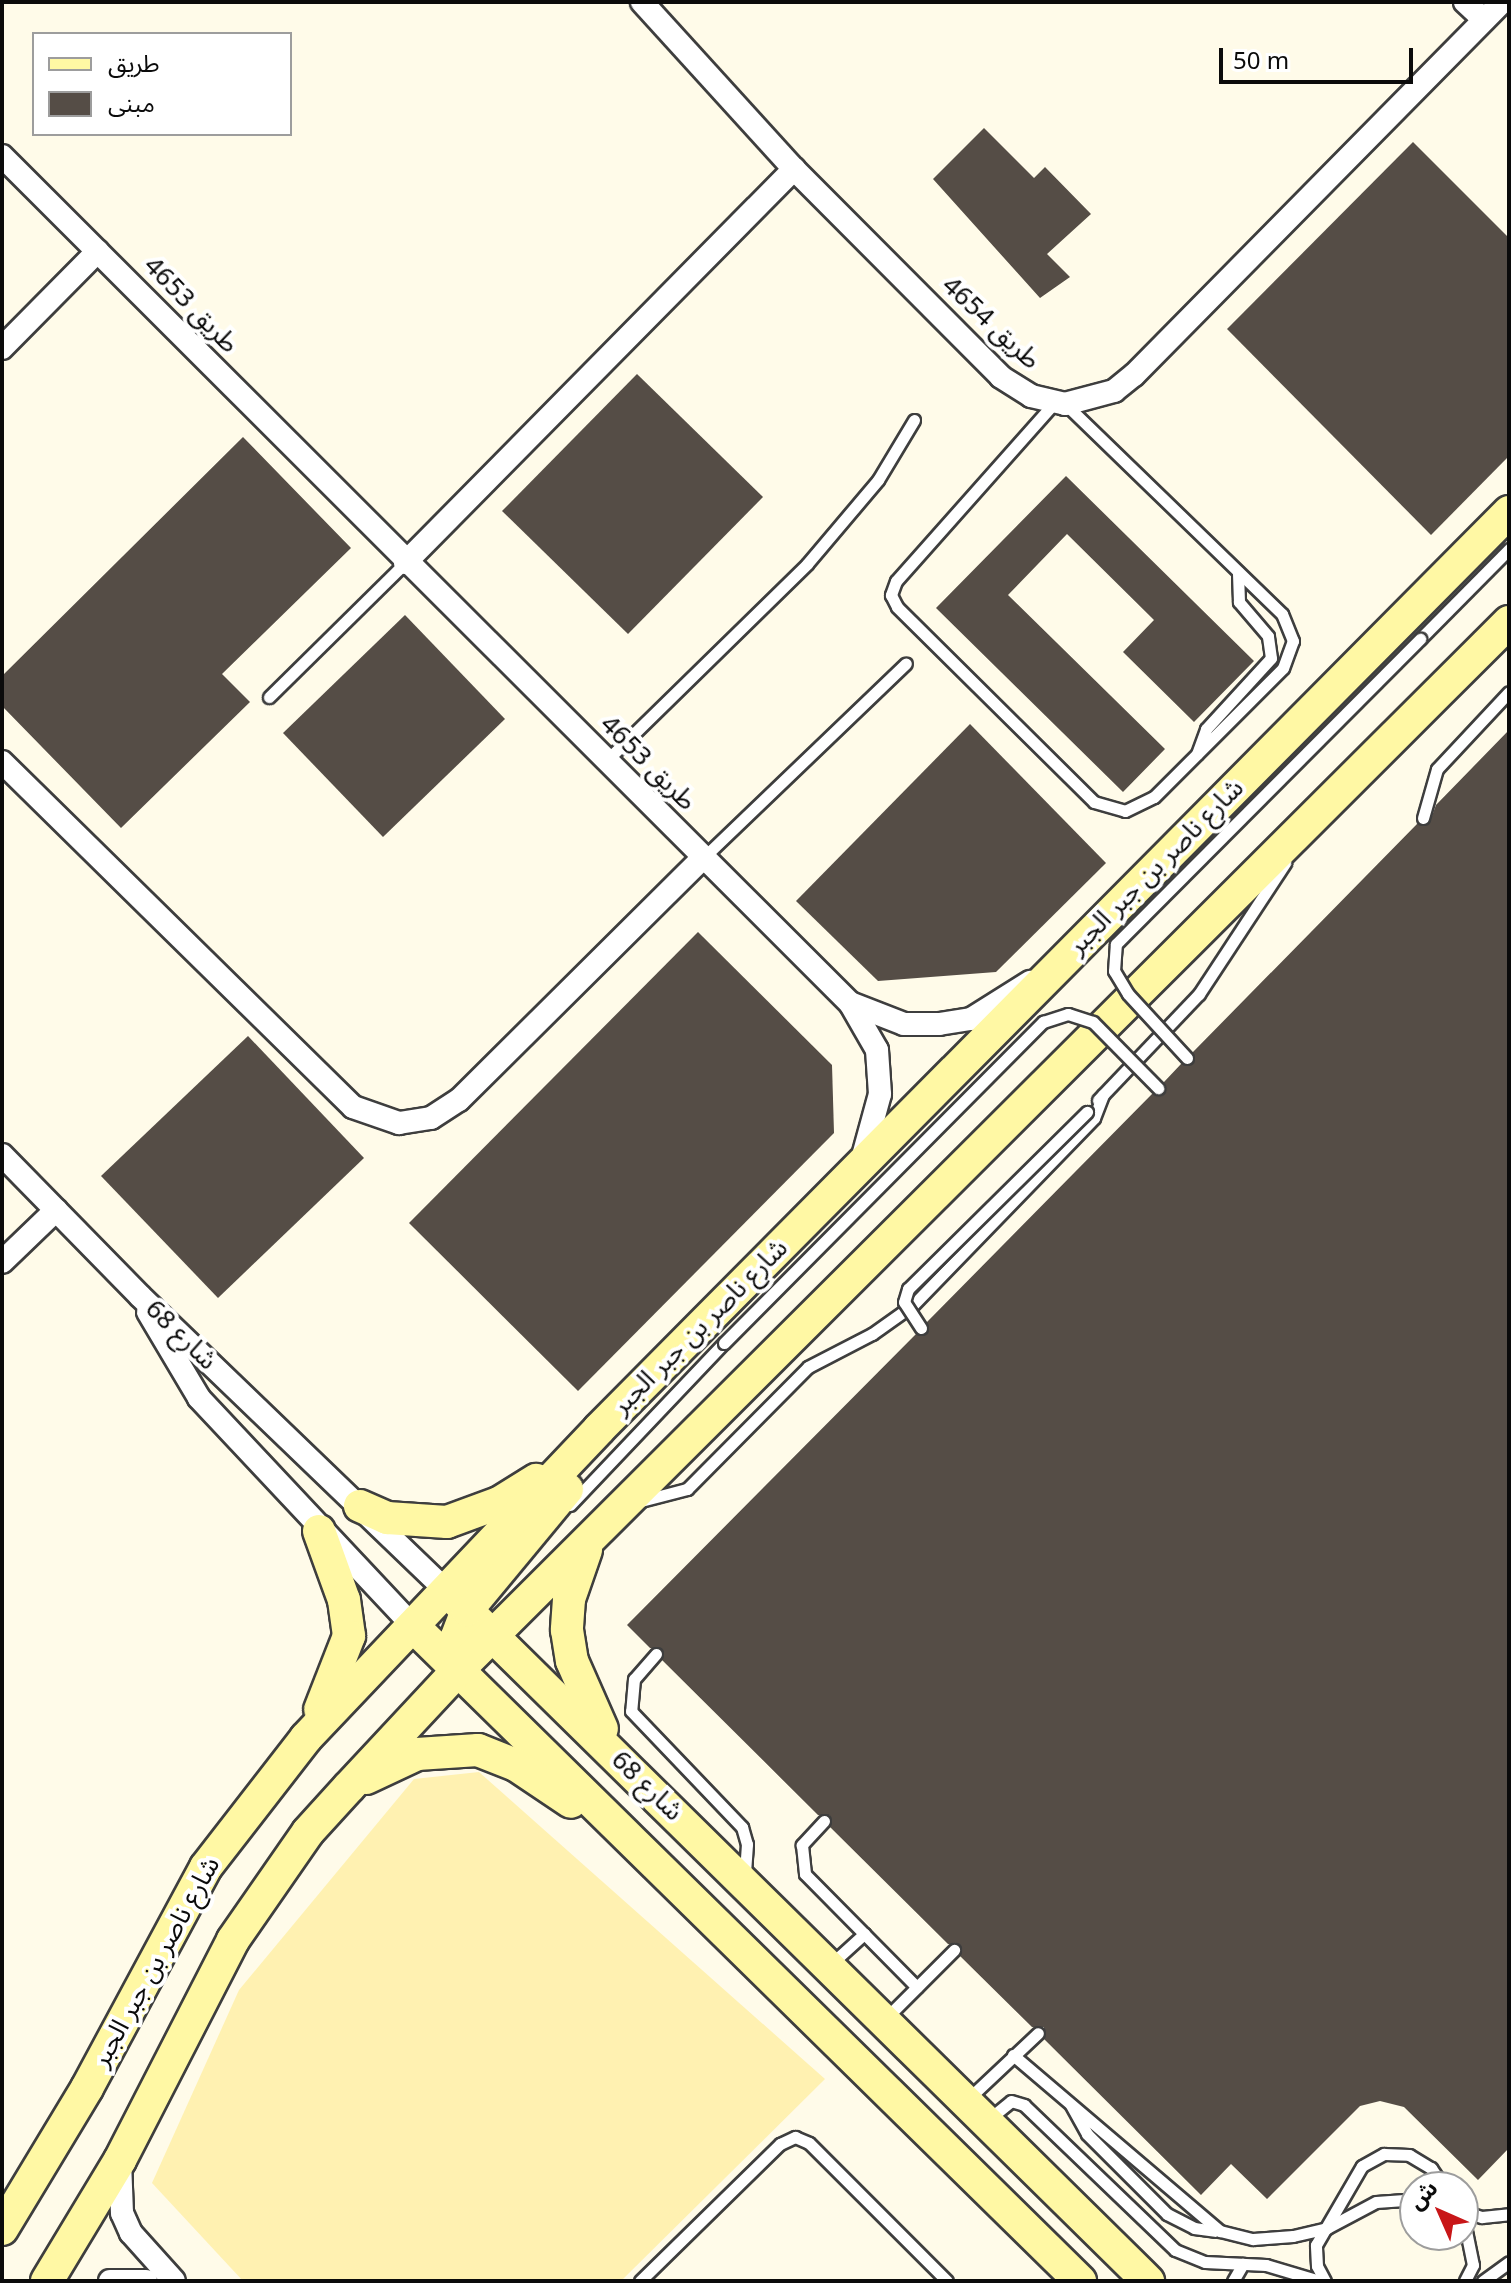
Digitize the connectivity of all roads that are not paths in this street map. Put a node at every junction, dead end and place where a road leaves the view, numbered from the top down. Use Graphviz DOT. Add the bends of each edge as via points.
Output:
graph roads {
  1 [pos="642,2"];
  2 [pos="1465,2"];
  3 [pos="1502,2"];
  4 [pos="1484,20"];
  5 [pos="2,156"];
  6 [pos="794,169"];
  7 [pos="98,251"];
  8 [pos="2,348"];
  9 [pos="1060,403"];
  10 [pos="914,420"];
  11 [pos="1509,512"];
  12 [pos="1509,549"];
  13 [pos="405,563"];
  14 [pos="1238,572"];
  15 [pos="1509,622"];
  16 [pos="906,663"];
  17 [pos="1509,692"];
  18 [pos="269,697"];
  19 [pos="1197,754"];
  20 [pos="606,761"];
  21 [pos="2,762"];
  22 [pos="1423,818"];
  23 [pos="1311,820"];
  24 [pos="703,858"];
  25 [pos="1063,961"];
  26 [pos="850,1003"];
  27 [pos="1187,1058"];
  28 [pos="1158,1088"];
  29 [pos="1103,1095"];
  30 [pos="2,1155"];
  31 [pos="860,1165"];
  32 [pos="56,1210"];
  33 [pos="2,1262"];
  34 [pos="140,1296"];
  35 [pos="921,1328"];
  36 [pos="599,1429"];
  37 [pos="573,1457"];
  38 [pos="628,1502"];
  39 [pos="360,1506"];
  40 [pos="539,1527"];
  41 [pos="319,1531"];
  42 [pos="590,1540"];
  43 [pos="457,1600"];
  44 [pos="413,1626"];
  45 [pos="493,1636"];
  46 [pos="656,1654"];
  47 [pos="458,1670"];
  48 [pos="306,1738"];
  49 [pos="614,1754"];
  50 [pos="349,1787"];
  51 [pos="598,1811"];
  52 [pos="824,1821"];
  53 [pos="745,1880"];
  54 [pos="864,1934"];
  55 [pos="954,1950"];
  56 [pos="831,1964"];
  57 [pos="917,1987"];
  58 [pos="886,2018"];
  59 [pos="1038,2033"];
  60 [pos="1013,2055"];
  61 [pos="1071,2105"];
  62 [pos="979,2109"];
  63 [pos="120,2160"];
  64 [pos="1430,2171"];
  65 [pos="1399,2200"];
  66 [pos="1509,2214"];
  67 [pos="1479,2217"];
  68 [pos="1327,2228"];
  69 [pos="2,2229"];
  70 [pos="1220,2231"];
  71 [pos="1470,2251"];
  72 [pos="1509,2262"];
  73 [pos="1243,2264"];
  74 [pos="47,2281"];
  75 [pos="110,2281"];
  76 [pos="146,2281"];
  77 [pos="174,2281"];
  78 [pos="640,2281"];
  79 [pos="947,2281"];
  80 [pos="1080,2281"];
  81 [pos="1148,2281"];
  82 [pos="1233,2281"];
  83 [pos="1322,2281"];
  84 [pos="1465,2281"];
  85 [pos="1483,2281"];
  1 -- 6 [label="street, طريق 4654"];
  2 -- 4 [label="street"];
  3 -- 4 [label="street"];
  4 -- 9 [label="street" via="1134,375 1114,391"];
  5 -- 7 [label="street, طريق 4653"];
  6 -- 9 [label="street, طريق 4654" via="1001,377 1031,396"];
  6 -- 13 [label="street"];
  7 -- 8 [label="street"];
  7 -- 13 [label="street, طريق 4653"];
  9 -- 14 [label="lane"];
  9 -- 19 [label="lane" via="896,581 891,595 897,607 1104,808 1125,811 1145,804"];
  10 -- 20 [label="lane" via="878,480 807,564"];
  11 -- 25 [label="main road, شارع ناصر بن جبر الجبر"];
  12 -- 27 [label="lane, bridge" via="1116,944 1114,971 1128,994"];
  13 -- 18 [label="lane"];
  13 -- 20 [label="street, طريق 4653"];
  14 -- 19 [label="lane" via="1239,602 1268,636 1271,658 1206,729"];
  14 -- 19 [label="lane" via="1288,622 1292,651 1283,668"];
  15 -- 23 [label="main road"];
  16 -- 24 [label="lane"];
  17 -- 22 [label="lane" via="1437,769"];
  20 -- 24 [label="street, طريق 4653"];
  21 -- 24 [label="street" via="347,1101 367,1116 390,1122 431,1118 459,1100"];
  23 -- 29 [label="lane" via="1199,994"];
  23 -- 38 [label="main road"];
  24 -- 26 [label="street, طريق 4653"];
  25 -- 26 [label="street, طريق 4653" via="971,1019 904,1024"];
  25 -- 31 [label="main road, شارع ناصر بن جبر الجبر"];
  26 -- 31 [label="street, طريق 4653" via="877,1050 880,1094 876,1123"];
  28 -- 40 [label="lane, bridge" via="1093,1022 1068,1014 1043,1022 724,1343 590,1487"];
  29 -- 35 [label="lane, bridge" via="908,1289 904,1302"];
  29 -- 38 [label="lane" via="1094,1118 913,1305 872,1334 808,1367 687,1489"];
  30 -- 32 [label="street, شارع 68"];
  31 -- 36 [label="main road, شارع ناصر بن جبر الجبر"];
  32 -- 33 [label="street"];
  32 -- 34 [label="street, شارع 68"];
  34 -- 39 [label="street, شارع 68"];
  34 -- 41 [label="street, شارع 68" via="182,1375"];
  36 -- 37 [label="main road, شارع ناصر بن جبر الجبر"];
  36 -- 40 [label="main road" via="573,1480"];
  37 -- 39 [label="main road" via="499,1503 447,1522 402,1520"];
  37 -- 43 [label="main road, شارع ناصر بن جبر الجبر"];
  38 -- 42 [label="main road"];
  39 -- 43 [label="street, شارع 68"];
  40 -- 43 [label="main road"];
  41 -- 44 [label="street, شارع 68"];
  41 -- 48 [label="main road" via="344,1600 349,1636"];
  42 -- 45 [label="main road"];
  42 -- 49 [label="main road" via="573,1583 567,1630 582,1690"];
  43 -- 44 [label="main road, شارع ناصر بن جبر الجبر"];
  43 -- 45 [label="main road, شارع 68"];
  43 -- 47 [label="main road"];
  44 -- 47 [label="main road, شارع 68"];
  44 -- 48 [label="main road, شارع ناصر بن جبر الجبر"];
  45 -- 47 [label="main road"];
  45 -- 49 [label="main road, شارع 68"];
  46 -- 53 [label="lane" via="634,1679 631,1711 742,1827 747,1844"];
  47 -- 50 [label="main road"];
  47 -- 51 [label="main road, شارع 68"];
  48 -- 69 [label="main road, شارع ناصر بن جبر الجبر" via="206,1867 87,2088"];
  49 -- 53 [label="main road, شارع 68"];
  50 -- 51 [label="main road" via="417,1754 478,1750"];
  50 -- 63 [label="main road" via="308,1832 233,1940"];
  51 -- 80 [label="main road, شارع 68" via="769,1971"];
  52 -- 54 [label="lane" via="802,1845 801,1865"];
  53 -- 56 [label="main road, شارع 68"];
  54 -- 56 [label="lane"];
  54 -- 57 [label="lane"];
  55 -- 57 [label="lane"];
  56 -- 58 [label="main road, شارع 68"];
  57 -- 58 [label="lane"];
  58 -- 62 [label="main road, شارع 68"];
  59 -- 60 [label="lane"];
  60 -- 61 [label="lane"];
  60 -- 62 [label="lane"];
  61 -- 70 [label="lane"];
  61 -- 70 [label="lane" via="1087,2134 1167,2214 1194,2228"];
  62 -- 73 [label="lane" via="1018,2102 1157,2238 1205,2262"];
  62 -- 81 [label="main road, شارع 68"];
  63 -- 74 [label="main road"];
  63 -- 77 [label="street" via="122,2213 131,2233"];
  64 -- 68 [label="lane" via="1420,2160 1384,2154 1354,2175"];
  65 -- 68 [label="lane" via="1376,2202"];
  66 -- 67 [label="lane"];
  68 -- 70 [label="lane" via="1253,2239"];
  68 -- 83 [label="lane" via="1316,2245"];
  71 -- 84 [label="lane" via="1473,2265"];
  72 -- 85 [label="lane"];
  73 -- 82 [label="lane"];
  73 -- 83 [label="lane"];
  75 -- 76 [label="street"];
  78 -- 79 [label="lane" via="780,2144 795,2137 809,2143"];
}
